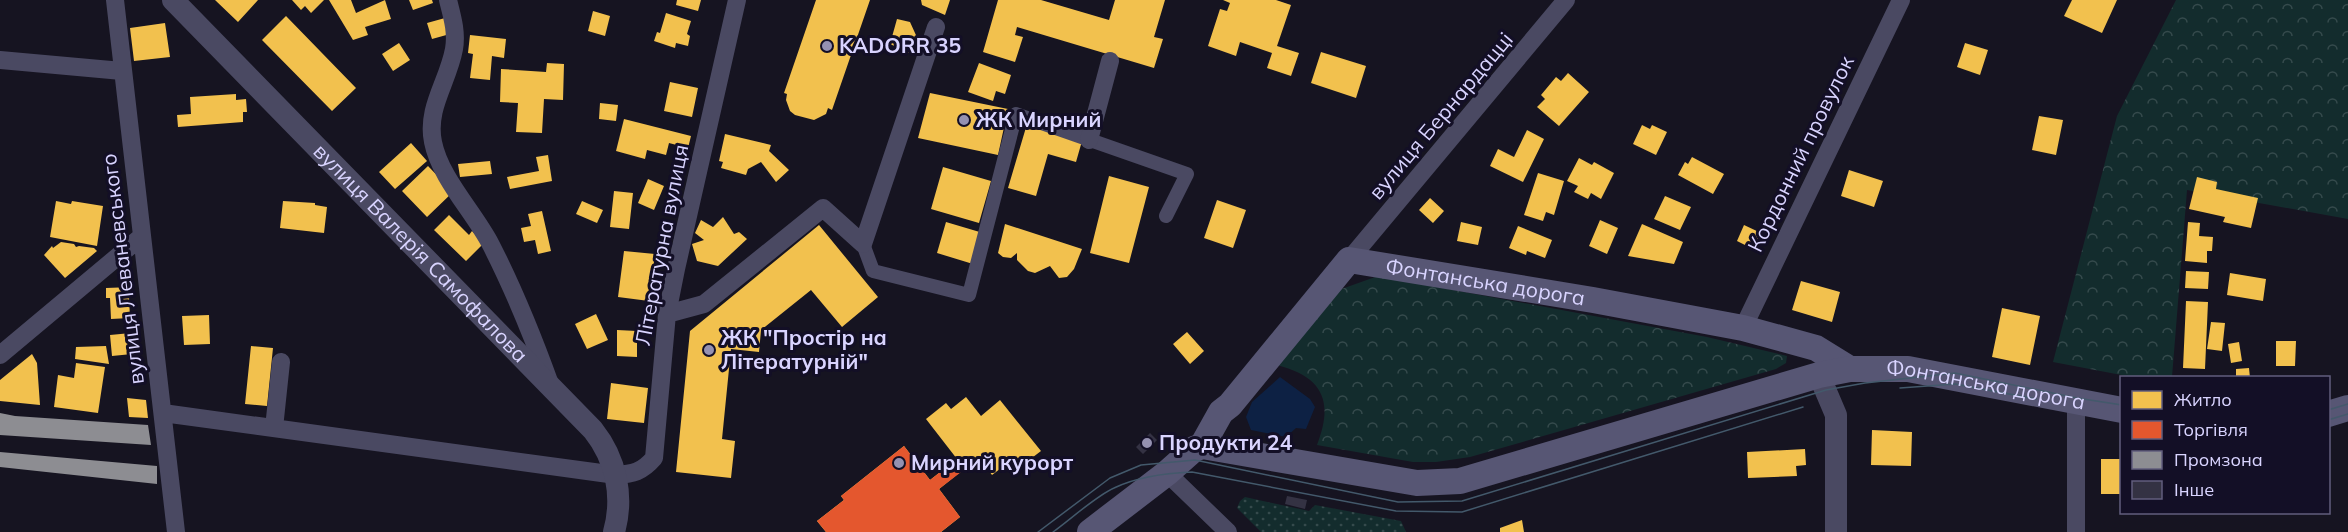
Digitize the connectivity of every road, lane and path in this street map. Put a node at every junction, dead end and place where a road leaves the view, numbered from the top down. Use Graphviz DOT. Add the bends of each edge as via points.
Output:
graph roads {
  1 [pos="115,0"];
  2 [pos="172,0"];
  3 [pos="448,0"];
  4 [pos="737,0"];
  5 [pos="1566,0"];
  6 [pos="1901,0"];
  7 [pos="936,27"];
  8 [pos="0,60"];
  9 [pos="1110,61"];
  10 [pos="122,71"];
  11 [pos="1089,140"];
  12 [pos="1166,216"];
  13 [pos="141,237"];
  14 [pos="863,244"];
  15 [pos="1349,260"];
  16 [pos="667,314"];
  17 [pos="1743,328"];
  18 [pos="1815,348"];
  19 [pos="0,355"];
  20 [pos="281,362"];
  21 [pos="1850,369"];
  22 [pos="1809,377"];
  23 [pos="551,386"];
  24 [pos="2076,402"];
  25 [pos="2348,408"];
  26 [pos="2120,410"];
  27 [pos="163,413"];
  28 [pos="2330,413"];
  29 [pos="273,428"];
  30 [pos="1202,446"];
  31 [pos="1167,473"];
  32 [pos="616,475"];
  33 [pos="176,532"];
  34 [pos="614,532"];
  35 [pos="1090,532"];
  36 [pos="1228,532"];
  37 [pos="1836,532"];
  38 [pos="2076,532"];
  1 -- 10 [label="street, вулиця Леваневського"];
  2 -- 23 [label="street, вулиця Валерія Самофалова"];
  3 -- 23 [label="street" via="455,47 431,119 436,153 490,244 533,336"];
  4 -- 16 [label="street, Літературна вулиця"];
  5 -- 15 [label="street, вулиця Бернардацці"];
  6 -- 17 [label="street, Кордонний провулок"];
  7 -- 14 [label="street"];
  8 -- 10 [label="street"];
  9 -- 11 [label="street"];
  10 -- 13 [label="street, вулиця Леваневського"];
  11 -- 12 [label="street" via="1188,174"];
  11 -- 14 [label="street" via="1016,114 969,295 873,271"];
  13 -- 19 [label="street"];
  13 -- 27 [label="street, вулиця Леваневського"];
  14 -- 16 [label="street" via="823,208 704,304"];
  15 -- 17 [label="main road, Фонтанська дорога"];
  15 -- 30 [label="main road" via="1221,412"];
  16 -- 32 [label="street, Літературна вулиця" via="654,458 635,474"];
  17 -- 18 [label="main road, Фонтанська дорога"];
  18 -- 21 [label="main road, Фонтанська дорога"];
  18 -- 22 [label="main road"];
  20 -- 29 [label="street"];
  21 -- 22 [label="main road, Фонтанська дорога"];
  21 -- 24 [label="main road, Фонтанська дорога" via="1908,369"];
  22 -- 30 [label="main road, Фонтанська дорога" via="1460,481 1417,483"];
  22 -- 37 [label="street" via="1836,415"];
  23 -- 32 [label="street, вулиця Валерія Самофалова" via="601,441"];
  24 -- 26 [label="main road, Фонтанська дорога"];
  24 -- 38 [label="street"];
  25 -- 28 [label="main road"];
  27 -- 29 [label="street"];
  27 -- 33 [label="street, вулиця Леваневського"];
  29 -- 32 [label="street"];
  30 -- 31 [label="main road"];
  31 -- 35 [label="main road"];
  31 -- 36 [label="street"];
  32 -- 34 [label="street, вулиця Валерія Самофалова"];
}
